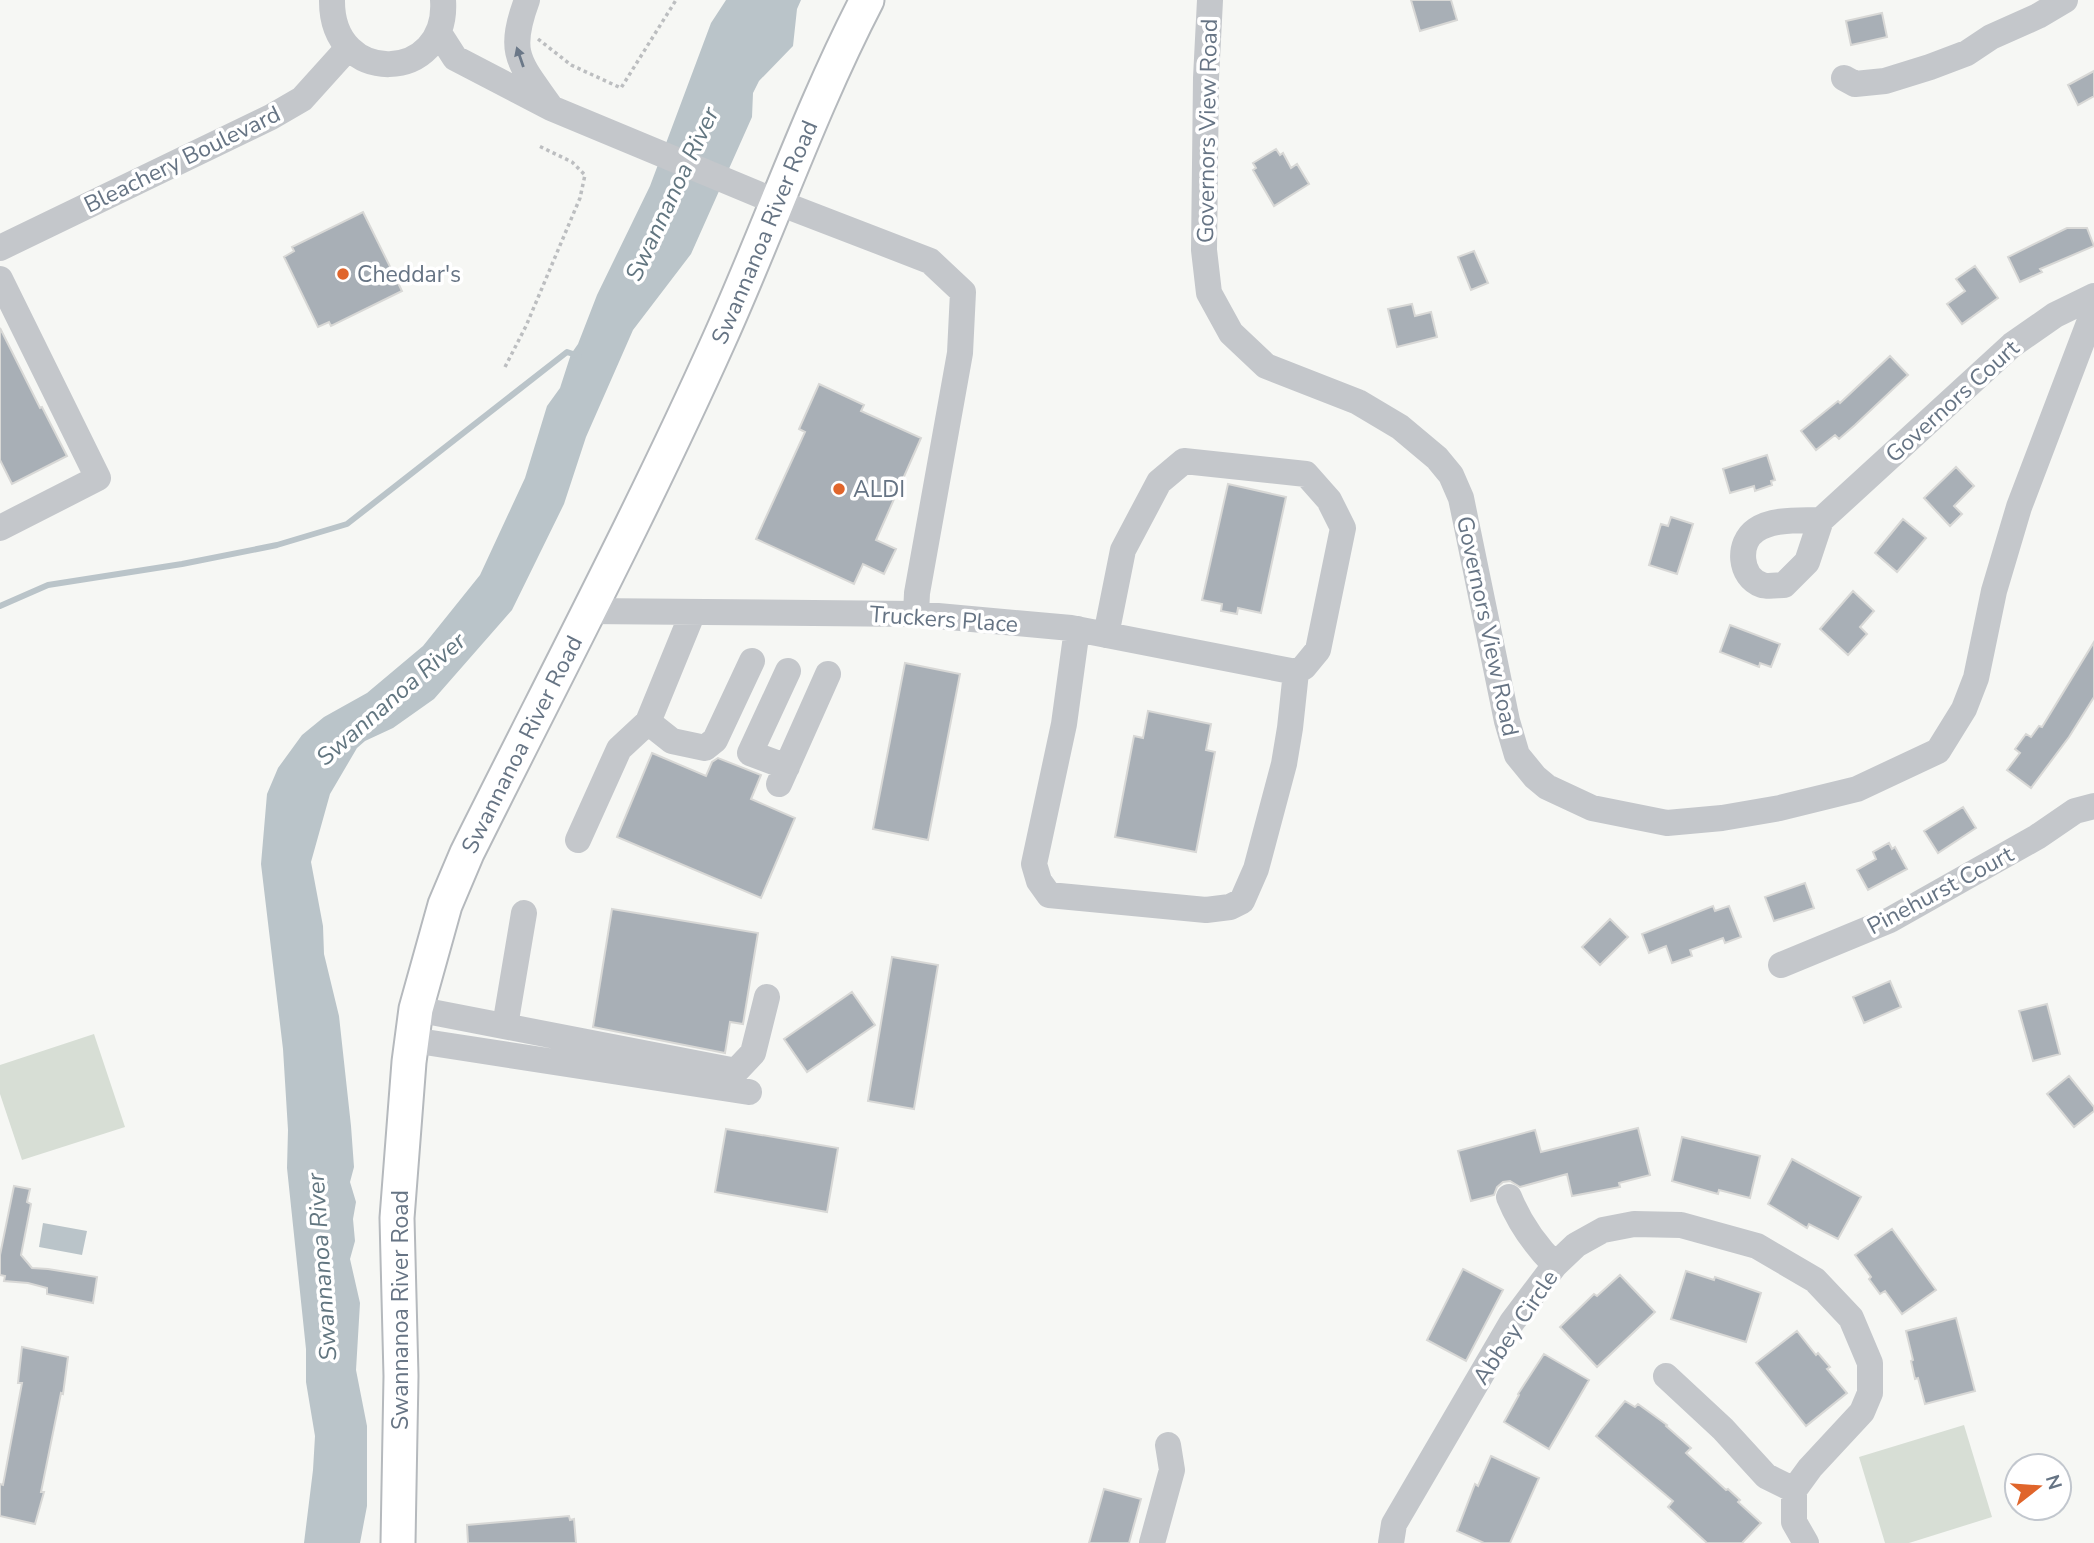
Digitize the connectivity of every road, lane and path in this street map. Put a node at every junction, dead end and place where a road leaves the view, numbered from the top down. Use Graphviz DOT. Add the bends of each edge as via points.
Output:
graph roads {
  1 [pos="332,0"];
  2 [pos="443,0"];
  3 [pos="527,0"];
  4 [pos="676,0"];
  5 [pos="867,0"];
  6 [pos="1210,0"];
  7 [pos="2065,0"];
  8 [pos="516,32"];
  9 [pos="439,33"];
  10 [pos="348,48"];
  11 [pos="1844,78"];
  12 [pos="551,108"];
  13 [pos="538,146"];
  14 [pos="778,202"];
  15 [pos="0,248"];
  16 [pos="0,279"];
  17 [pos="2094,296"];
  18 [pos="2094,310"];
  19 [pos="505,367"];
  20 [pos="1821,520"];
  21 [pos="0,528"];
  22 [pos="587,611"];
  23 [pos="693,612"];
  24 [pos="916,614"];
  25 [pos="1077,629"];
  26 [pos="1106,635"];
  27 [pos="752,662"];
  28 [pos="788,671"];
  29 [pos="1296,672"];
  30 [pos="828,674"];
  31 [pos="648,722"];
  32 [pos="715,740"];
  33 [pos="750,753"];
  34 [pos="2094,806"];
  35 [pos="578,840"];
  36 [pos="524,913"];
  37 [pos="1781,965"];
  38 [pos="767,997"];
  39 [pos="414,1024"];
  40 [pos="505,1026"];
  41 [pos="749,1092"];
  42 [pos="1509,1197"];
  43 [pos="1555,1265"];
  44 [pos="1666,1376"];
  45 [pos="1168,1445"];
  46 [pos="1794,1490"];
  47 [pos="398,1543"];
  48 [pos="1152,1543"];
  49 [pos="1391,1543"];
  50 [pos="1806,1543"];
  1 -- 10 [label="street" via="331,16"];
  2 -- 9 [label="street"];
  3 -- 8 [label="street"];
  4 -- 8 [label="path" via="621,88 571,65 543,41"];
  5 -- 14 [label="main road, Swannanoa River Road" via="811,117"];
  6 -- 18 [label="street, Governors View Road" via="1204,250 1209,293 1231,334 1266,366 1358,402 1399,427 1451,475 1461,498 1517,755 1547,787 1592,808 1667,823 1722,818 1857,789 1938,751 1964,709 1976,678 1994,591 2019,507"];
  7 -- 11 [label="street" via="1967,53 1930,67 1855,85"];
  12 -- 8 [label="street, one-way" via="525,71"];
  9 -- 10 [label="street" via="429,48 397,64 362,59"];
  9 -- 12 [label="street" via="454,58"];
  10 -- 15 [label="street, Bleachery Boulevard" via="292,105"];
  12 -- 14 [label="street"];
  13 -- 19 [label="path" via="572,162 585,175 580,198"];
  14 -- 22 [label="main road, Swannanoa River Road" via="662,466"];
  14 -- 24 [label="street" via="930,261 962,292 960,353"];
  16 -- 21 [label="street" via="98,478"];
  17 -- 20 [label="street, Governors Court" via="2054,315 2012,345"];
  22 -- 23 [label="street, Truckers Place"];
  22 -- 39 [label="main road, Swannanoa River Road" via="445,905"];
  23 -- 24 [label="street, Truckers Place"];
  23 -- 31 [label="street"];
  24 -- 25 [label="street, Truckers Place"];
  25 -- 26 [label="street, Truckers Place"];
  25 -- 29 [label="street" via="1064,724 1034,864 1049,895 1206,910 1242,901 1256,869 1284,764"];
  26 -- 29 [label="street, Truckers Place"];
  26 -- 29 [label="street" via="1123,550 1159,482 1184,461 1306,474 1329,500 1343,528 1318,650"];
  27 -- 32 [label="street"];
  28 -- 33 [label="street"];
  30 -- 33 [label="street" via="783,776"];
  31 -- 32 [label="street" via="672,741 705,748"];
  31 -- 35 [label="street" via="619,749"];
  32 -- 33 [label="street"];
  34 -- 37 [label="street, Pinehurst Court" via="2076,811 1890,920"];
  36 -- 40 [label="street"];
  38 -- 40 [label="street" via="753,1053 736,1071"];
  39 -- 40 [label="street"];
  39 -- 41 [label="street"];
  39 -- 47 [label="main road, Swannanoa River Road" via="397,1218 401,1376"];
  42 -- 43 [label="street" via="1534,1244"];
  43 -- 46 [label="street, Abbey Circle" via="1602,1230 1634,1224 1681,1225 1757,1246 1815,1280 1851,1318 1870,1363 1870,1393 1862,1412"];
  43 -- 49 [label="street, Abbey Circle" via="1512,1322 1394,1524"];
  44 -- 46 [label="street" via="1766,1476"];
  45 -- 48 [label="street" via="1172,1470"];
  46 -- 50 [label="street" via="1794,1522"];
}
